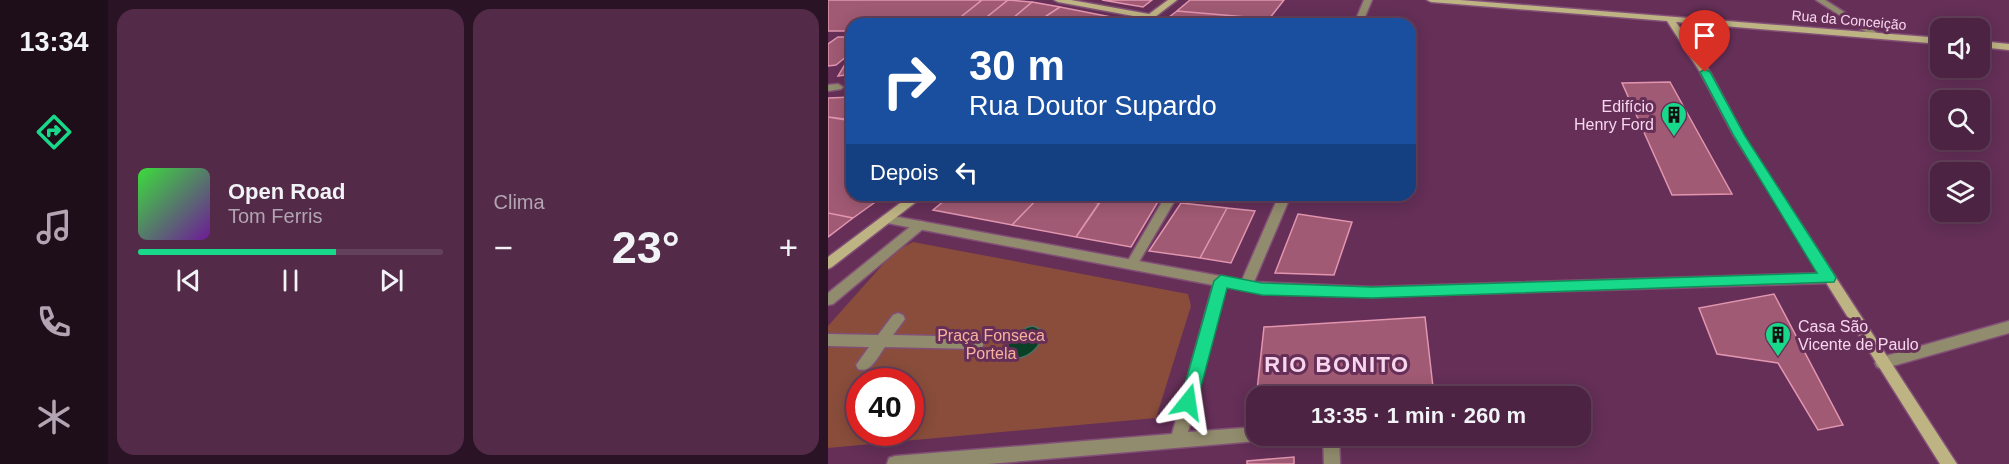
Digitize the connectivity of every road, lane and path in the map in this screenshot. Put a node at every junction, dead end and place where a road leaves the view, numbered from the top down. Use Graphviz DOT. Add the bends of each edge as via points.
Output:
graph roads {
  1 [pos="1058,0"];
  2 [pos="1173,0"];
  3 [pos="1368,0"];
  4 [pos="1431,0"];
  5 [pos="1820,0"];
  6 [pos="1151,17"];
  7 [pos="1360,18"];
  8 [pos="1669,18"];
  9 [pos="1878,36"];
  10 [pos="1930,40"];
  11 [pos="1990,45"];
  12 [pos="2009,47"];
  13 [pos="911,201"];
  14 [pos="1169,201"];
  15 [pos="1282,201"];
  16 [pos="887,219"];
  17 [pos="920,225"];
  18 [pos="828,264"];
  19 [pos="1132,264"];
  20 [pos="1828,278"];
  21 [pos="1221,281"];
  22 [pos="1246,286"];
  23 [pos="828,300"];
  24 [pos="898,319"];
  25 [pos="2009,327"];
  26 [pos="828,340"];
  27 [pos="881,341"];
  28 [pos="977,343"];
  29 [pos="1882,363"];
  30 [pos="863,365"];
  31 [pos="1246,435"];
  32 [pos="1178,440"];
  33 [pos="1332,446"];
  34 [pos="895,464"];
  35 [pos="1332,464"];
  36 [pos="1949,464"];
  1 -- 6 [label="main road"];
  2 -- 6 [label="main road"];
  3 -- 7 [label="street"];
  4 -- 8 [label="main road, Rua da Conceição"];
  5 -- 9 [label="street"];
  8 -- 9 [label="main road, Rua da Conceição"];
  8 -- 20 [label="main road"];
  9 -- 10 [label="main road, Rua da Conceição"];
  11 -- 12 [label="main road"];
  13 -- 16 [label="main road"];
  14 -- 19 [label="street"];
  15 -- 22 [label="street"];
  16 -- 17 [label="street"];
  16 -- 18 [label="main road"];
  17 -- 19 [label="street"];
  17 -- 23 [label="street"];
  19 -- 21 [label="street"];
  20 -- 22 [label="street" via="1372,292"];
  20 -- 29 [label="main road"];
  21 -- 22 [label="street"];
  21 -- 32 [label="street"];
  24 -- 27 [label="street"];
  25 -- 29 [label="street"];
  26 -- 27 [label="street"];
  27 -- 28 [label="street"];
  27 -- 30 [label="street"];
  29 -- 36 [label="main road"];
  31 -- 32 [label="street"];
  32 -- 34 [label="street"];
  33 -- 35 [label="street"];
}
